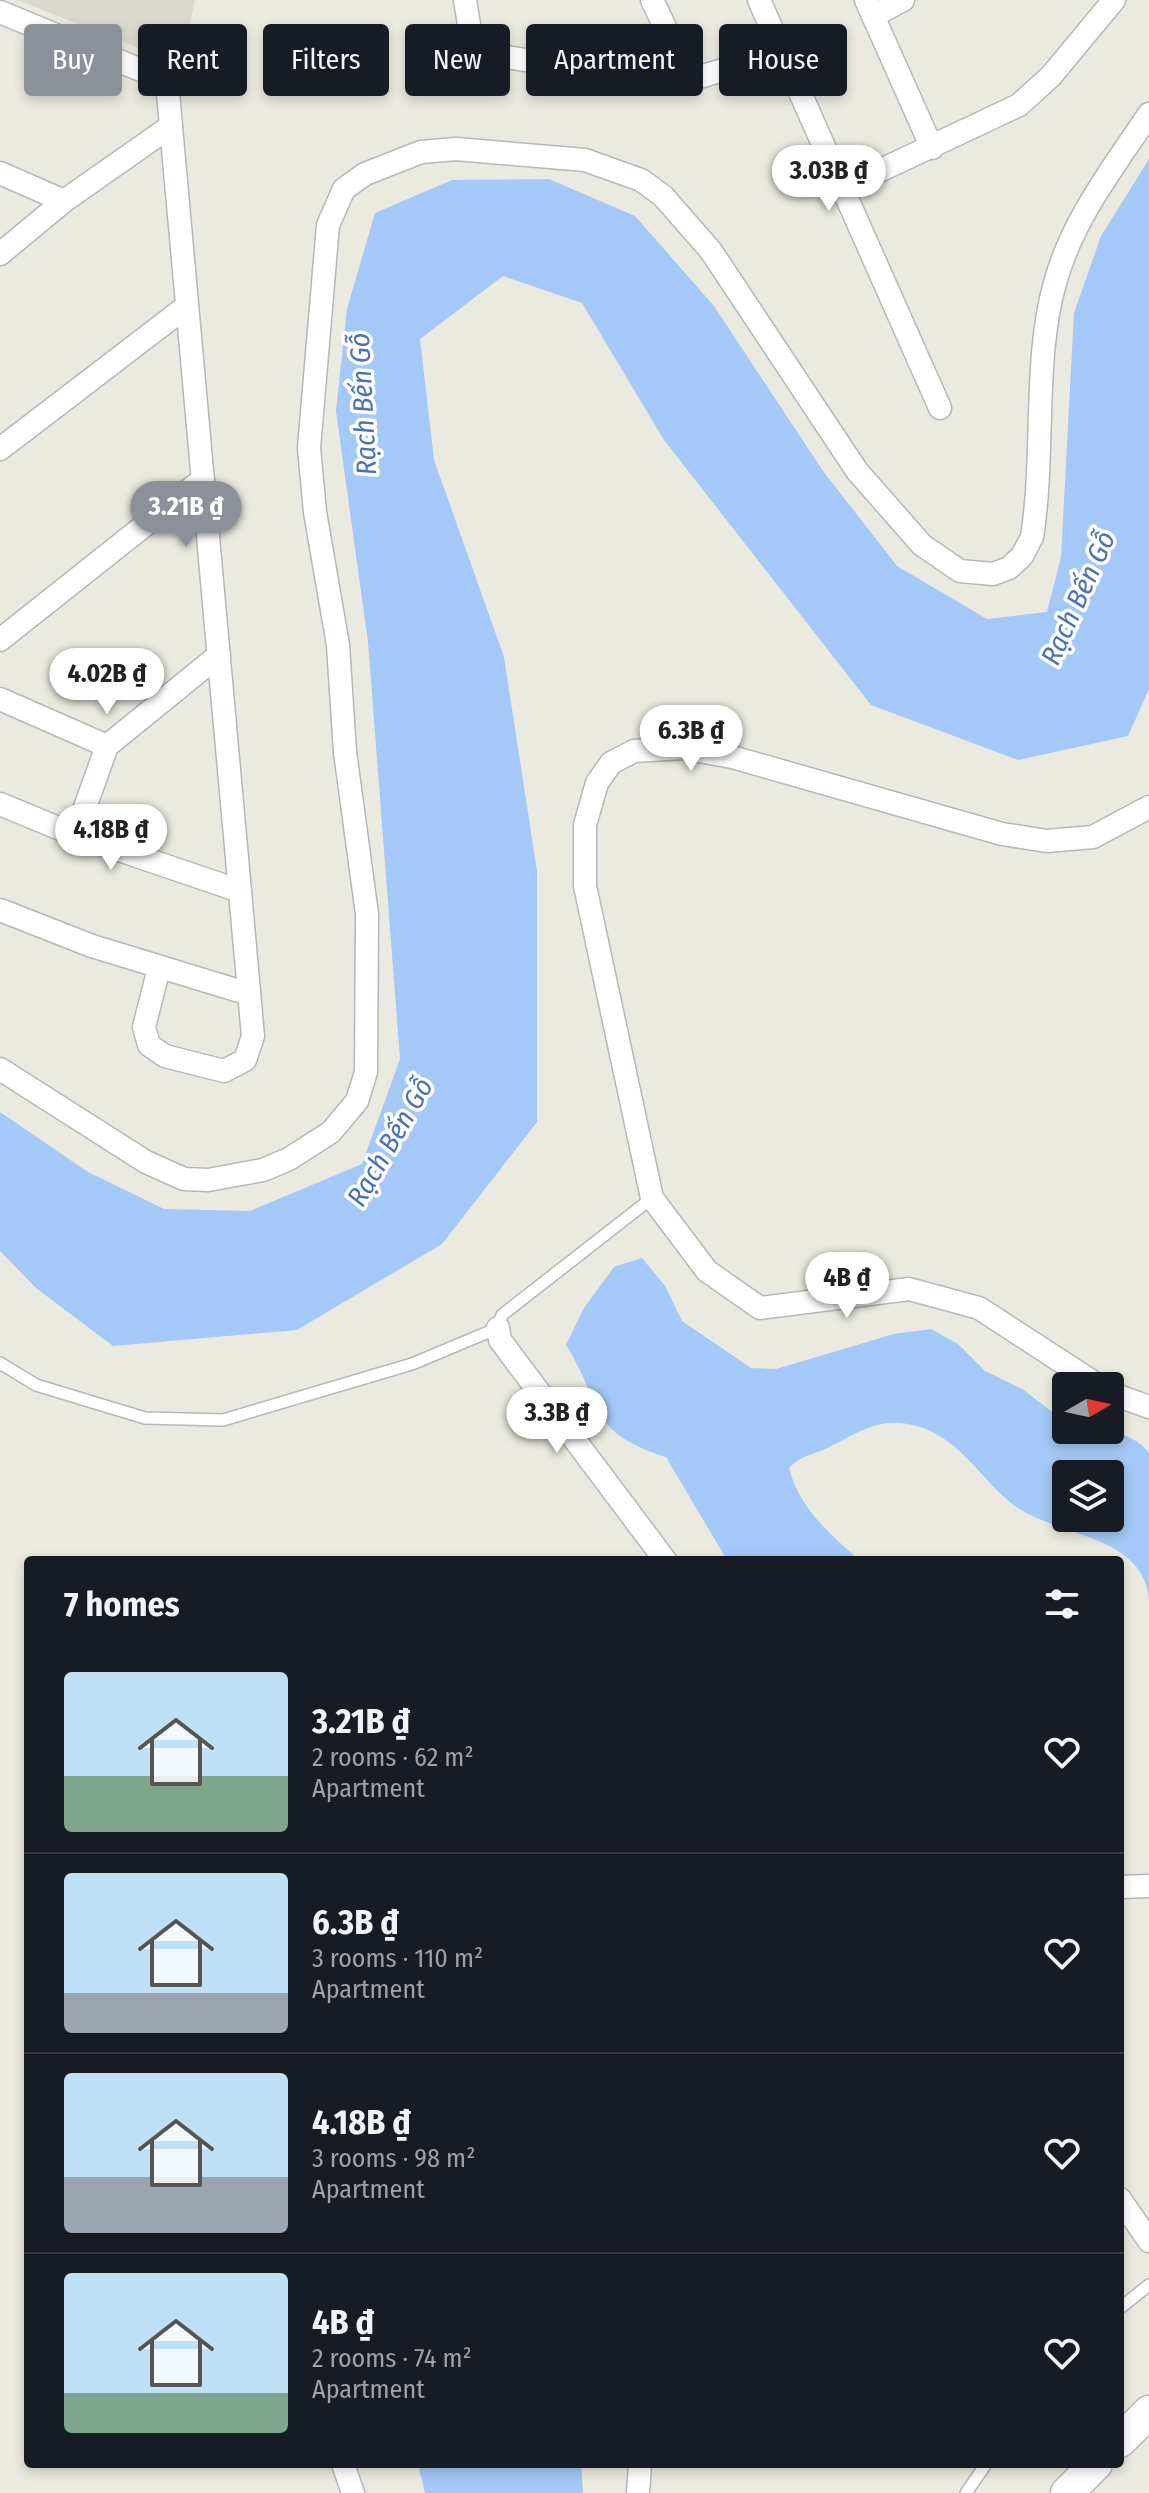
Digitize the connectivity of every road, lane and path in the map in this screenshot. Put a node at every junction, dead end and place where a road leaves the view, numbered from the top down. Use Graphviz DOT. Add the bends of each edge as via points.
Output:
graph roads {
  1 [pos="465,0"];
  2 [pos="652,0"];
  3 [pos="759,0"];
  4 [pos="903,0"];
  5 [pos="1114,0"];
  6 [pos="869,8"];
  7 [pos="0,12"];
  8 [pos="663,24"];
  9 [pos="770,24"];
  10 [pos="526,60"];
  11 [pos="802,96"];
  12 [pos="1149,114"];
  13 [pos="171,126"];
  14 [pos="932,148"];
  15 [pos="0,173"];
  16 [pos="843,188"];
  17 [pos="64,201"];
  18 [pos="0,254"];
  19 [pos="187,306"];
  20 [pos="940,408"];
  21 [pos="0,449"];
  22 [pos="203,479"];
  23 [pos="0,640"];
  24 [pos="219,655"];
  25 [pos="0,699"];
  26 [pos="107,746"];
  27 [pos="0,804"];
  28 [pos="1149,807"];
  29 [pos="75,835"];
  30 [pos="240,891"];
  31 [pos="0,910"];
  32 [pos="159,968"];
  33 [pos="249,994"];
  34 [pos="0,1069"];
  35 [pos="652,1198"];
  36 [pos="498,1328"];
  37 [pos="0,1363"];
  38 [pos="1077,1372"];
  39 [pos="1124,1398"];
  40 [pos="1149,1407"];
  41 [pos="662,1556"];
  42 [pos="1149,1886"];
  43 [pos="1124,1887"];
  44 [pos="1124,2205"];
  45 [pos="1149,2241"];
  46 [pos="1149,2285"];
  47 [pos="1124,2305"];
  48 [pos="1149,2412"];
  49 [pos="1124,2437"];
  50 [pos="344,2468"];
  51 [pos="640,2468"];
  52 [pos="983,2468"];
  53 [pos="1092,2468"];
  54 [pos="353,2493"];
  55 [pos="638,2493"];
  56 [pos="966,2493"];
  57 [pos="1067,2493"];
  1 -- 10 [label="street" via="470,42 479,53"];
  2 -- 8 [label="street"];
  3 -- 9 [label="street"];
  4 -- 6 [label="street"];
  5 -- 14 [label="street" via="1037,91 1003,115"];
  6 -- 14 [label="street"];
  7 -- 13 [label="street" via="158,77 168,93"];
  11 -- 16 [label="street"];
  12 -- 34 [label="street" via="1089,204 1054,285 1032,537 1022,556 993,574 960,571 922,545 857,471 711,251 663,196 641,180 585,160 456,149 390,162 344,189 328,225 309,448 337,631 350,797 367,914 366,1072 357,1101 331,1132 289,1159 263,1170 184,1179 146,1162"];
  13 -- 17 [label="street"];
  13 -- 19 [label="street"];
  14 -- 16 [label="street"];
  15 -- 17 [label="street"];
  16 -- 20 [label="street"];
  17 -- 18 [label="street"];
  19 -- 21 [label="street"];
  19 -- 22 [label="street"];
  22 -- 23 [label="street"];
  22 -- 24 [label="street"];
  24 -- 26 [label="street"];
  24 -- 30 [label="street"];
  25 -- 26 [label="street"];
  26 -- 29 [label="street"];
  27 -- 29 [label="street"];
  28 -- 35 [label="street" via="1093,837 1047,841 1002,834 732,757 683,748 634,751 611,763 597,783 585,825 585,886"];
  29 -- 30 [label="street"];
  30 -- 33 [label="street"];
  31 -- 32 [label="street"];
  32 -- 33 [label="street"];
  32 -- 33 [label="street" via="144,1027 149,1045 165,1056 224,1071 235,1068 251,1049"];
  35 -- 36 [label="lane" via="502,1315"];
  35 -- 38 [label="street" via="707,1271 760,1308 909,1289 979,1308"];
  36 -- 37 [label="lane" via="412,1364 223,1420 145,1418 36,1385"];
  36 -- 41 [label="street" via="500,1340"];
  39 -- 40 [label="street"];
  42 -- 43 [label="street"];
  44 -- 45 [label="street"];
  46 -- 47 [label="lane"];
  48 -- 49 [label="street"];
  50 -- 54 [label="street"];
  51 -- 55 [label="street"];
  52 -- 56 [label="lane"];
  53 -- 57 [label="street"];
}
